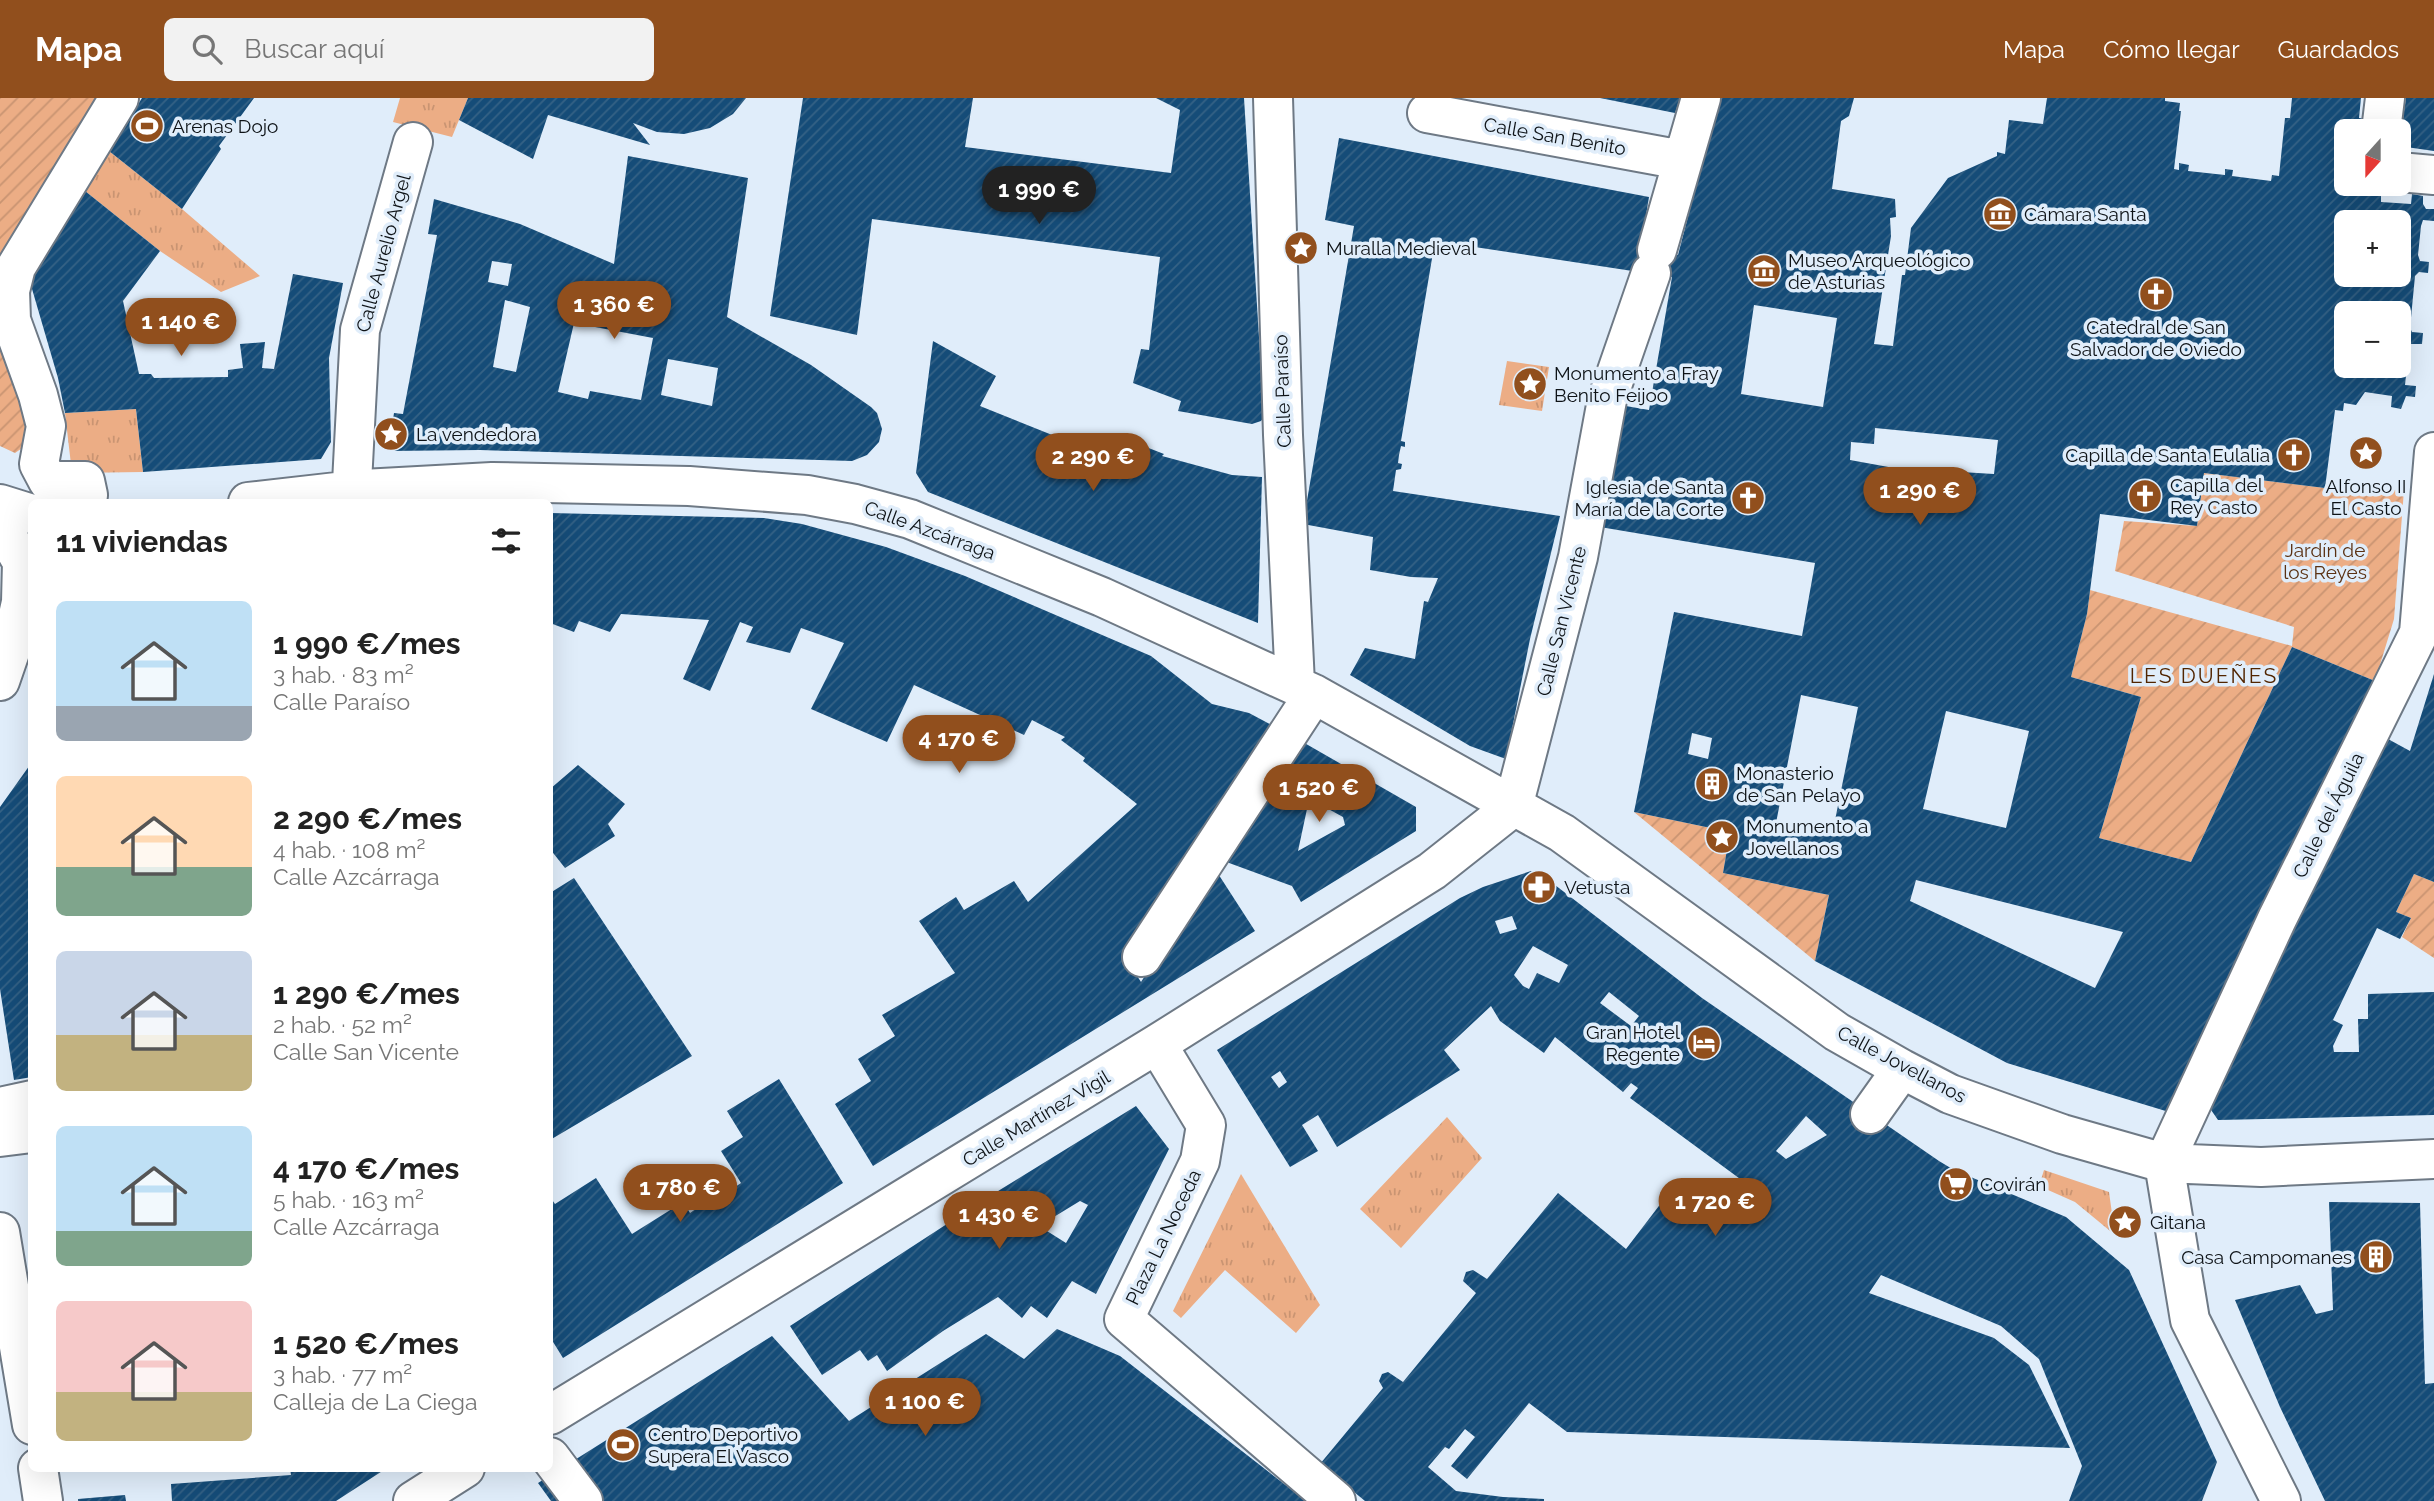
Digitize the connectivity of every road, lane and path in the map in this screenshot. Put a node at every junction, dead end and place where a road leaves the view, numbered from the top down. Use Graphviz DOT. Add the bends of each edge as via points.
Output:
graph roads {
  1 [pos="119,98"];
  2 [pos="1273,98"];
  3 [pos="1701,98"];
  4 [pos="2385,98"];
  5 [pos="1427,113"];
  6 [pos="2382,119"];
  7 [pos="413,142"];
  8 [pos="1682,160"];
  9 [pos="2434,452"];
  10 [pos="88,495"];
  11 [pos="350,497"];
  12 [pos="309,499"];
  13 [pos="0,504"];
  14 [pos="28,513"];
  15 [pos="0,523"];
  16 [pos="2426,634"];
  17 [pos="0,681"];
  18 [pos="1304,689"];
  19 [pos="1513,807"];
  20 [pos="1142,957"];
  21 [pos="1157,1044"];
  22 [pos="1902,1069"];
  23 [pos="28,1101"];
  24 [pos="0,1107"];
  25 [pos="1870,1115"];
  26 [pos="28,1134"];
  27 [pos="0,1137"];
  28 [pos="2434,1159"];
  29 [pos="2164,1163"];
  30 [pos="0,1232"];
  31 [pos="28,1394"];
  32 [pos="554,1403"];
  33 [pos="553,1461"];
  34 [pos="39,1472"];
  35 [pos="460,1472"];
  36 [pos="2274,1498"];
  37 [pos="43,1501"];
  38 [pos="413,1501"];
  39 [pos="583,1501"];
  40 [pos="1336,1501"];
  1 -- 10 [label="main road" via="16,267 10,291 11,320 46,426 39,464 48,481 85,481"];
  2 -- 18 [label="main road, Calle Paraíso" via="1283,435"];
  3 -- 8 [label="main road, Calle San Vicente"];
  4 -- 6 [label="main road"];
  5 -- 8 [label="main road, Calle San Benito"];
  7 -- 11 [label="main road, Calle Aurelio Argel" via="360,330"];
  8 -- 19 [label="main road, Calle San Vicente" via="1654,262 1607,400 1578,557"];
  9 -- 16 [label="main road, Calle del Águila"];
  11 -- 12 [label="main road, Calle Azcárraga"];
  11 -- 18 [label="main road, Calle Azcárraga" via="492,482 689,486 855,503 980,546"];
  13 -- 14 [label="main road"];
  15 -- 17 [label="main road" via="22,562 21,601"];
  16 -- 29 [label="main road, Calle del Águila" via="2277,919"];
  18 -- 19 [label="main road, Calle Azcárraga"];
  18 -- 20 [label="main road"];
  19 -- 21 [label="main road, Calle Martínez Vigil" via="1432,871"];
  19 -- 22 [label="main road, Calle Jovellanos" via="1562,834 1838,1032"];
  21 -- 32 [label="main road, Calle Martínez Vigil"];
  21 -- 40 [label="main road, Plaza La Noceda" via="1206,1125 1200,1161 1124,1318"];
  22 -- 25 [label="main road"];
  22 -- 29 [label="main road, Calle Jovellanos" via="1950,1094 2050,1130"];
  23 -- 24 [label="main road"];
  26 -- 27 [label="main road"];
  28 -- 29 [label="main road, Calle Jovellanos" via="2260,1167"];
  29 -- 36 [label="main road" via="2190,1320"];
  30 -- 31 [label="main road"];
  33 -- 39 [label="main road"];
  34 -- 37 [label="main road"];
  35 -- 38 [label="main road"];
}
